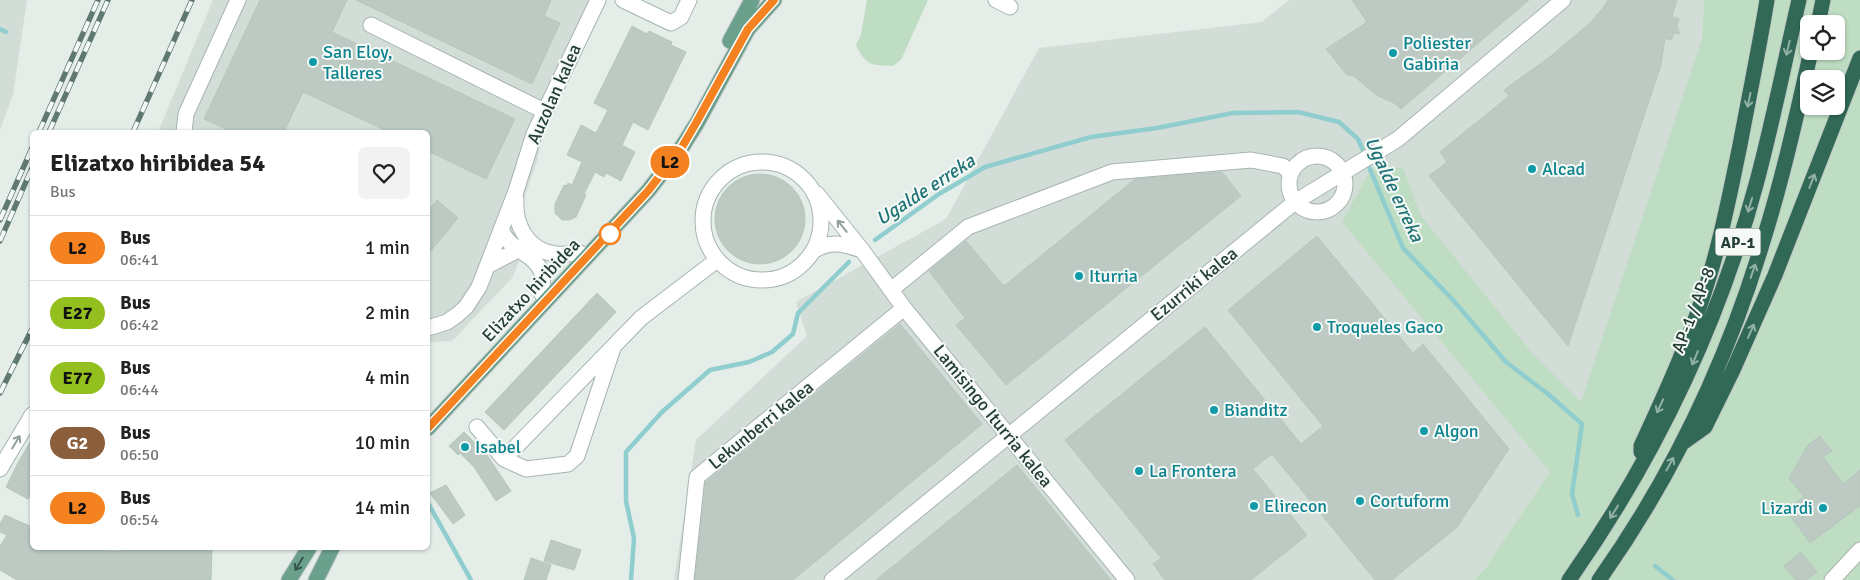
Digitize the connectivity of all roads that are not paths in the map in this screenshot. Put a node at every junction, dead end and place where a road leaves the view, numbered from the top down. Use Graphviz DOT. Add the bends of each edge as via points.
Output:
graph roads {
  1 [pos="238,0"];
  2 [pos="598,0"];
  3 [pos="622,0"];
  4 [pos="689,0"];
  5 [pos="752,0"];
  6 [pos="774,0"];
  7 [pos="1563,0"];
  8 [pos="1767,0"];
  9 [pos="1799,0"];
  10 [pos="1823,0"];
  11 [pos="1820,15"];
  12 [pos="371,25"];
  13 [pos="1860,58"];
  14 [pos="1809,60"];
  15 [pos="544,111"];
  16 [pos="184,130"];
  17 [pos="1344,172"];
  18 [pos="1290,173"];
  19 [pos="516,191"];
  20 [pos="817,194"];
  21 [pos="1295,202"];
  22 [pos="501,229"];
  23 [pos="523,234"];
  24 [pos="518,250"];
  25 [pos="862,250"];
  26 [pos="813,251"];
  27 [pos="580,252"];
  28 [pos="717,260"];
  29 [pos="487,266"];
  30 [pos="892,290"];
  31 [pos="542,294"];
  32 [pos="904,308"];
  33 [pos="430,327"];
  34 [pos="613,348"];
  35 [pos="430,414"];
  36 [pos="30,418"];
  37 [pos="430,426"];
  38 [pos="477,427"];
  39 [pos="1009,436"];
  40 [pos="1680,444"];
  41 [pos="504,459"];
  42 [pos="0,469"];
  43 [pos="1639,471"];
  44 [pos="308,550"];
  45 [pos="331,550"];
  46 [pos="1860,550"];
  47 [pos="289,580"];
  48 [pos="316,580"];
  49 [pos="686,580"];
  50 [pos="832,580"];
  51 [pos="1127,580"];
  52 [pos="1569,580"];
  53 [pos="1599,580"];
  54 [pos="1832,580"];
  1 -- 16 [label="street" via="186,114"];
  2 -- 15 [label="street, Auzolan kalea"];
  3 -- 4 [label="street" via="671,23 681,17"];
  5 -- 27 [label="main road, Elizatxo hiribidea" via="675,143 642,186"];
  6 -- 37 [label="main road, Elizatxo hiribidea" via="748,29 682,147 648,191"];
  7 -- 17 [label="street, Ezurriki kalea" via="1398,139"];
  8 -- 43 [label="highway, one-way" via="1729,201 1711,274 1672,378 1641,446"];
  9 -- 43 [label="highway, AP-1 / AP-8 / AP-1, one-way" via="1757,182 1729,270 1680,392"];
  10 -- 11 [label="highway"];
  12 -- 15 [label="street"];
  40 -- 13 [label="highway, one-way" via="1705,427 1734,370 1776,275"];
  40 -- 14 [label="highway, AP-1, one-way" via="1736,322 1764,240"];
  15 -- 19 [label="street, Auzolan kalea"];
  17 -- 18 [label="street" via="1330,158 1318,155 1296,164"];
  17 -- 21 [label="street, Ezurriki kalea"];
  17 -- 21 [label="street" via="1345,191 1332,208 1312,212"];
  18 -- 21 [label="street" via="1289,188"];
  18 -- 30 [label="street" via="1283,166 1252,160 1112,172 968,227"];
  19 -- 22 [label="street, Auzolan kalea"];
  19 -- 23 [label="street, Auzolan kalea" via="516,220"];
  25 -- 20 [label="street, Lamisingo Iturria kalea, one-way"];
  20 -- 26 [label="street" via="822,229"];
  20 -- 28 [label="street" via="789,167 769,161 736,167 719,179 705,201 702,222 708,248"];
  21 -- 39 [label="street, Ezurriki kalea"];
  22 -- 23 [label="street" via="510,224"];
  22 -- 24 [label="street"];
  22 -- 29 [label="street, Auzolan kalea"];
  23 -- 27 [label="street" via="534,245 550,253"];
  24 -- 29 [label="street"];
  24 -- 31 [label="street" via="537,264 542,274"];
  25 -- 26 [label="street" via="831,243"];
  25 -- 30 [label="street, Lamisingo Iturria kalea"];
  26 -- 28 [label="street" via="803,265 789,274 769,280 748,280"];
  27 -- 31 [label="main road, Elizatxo hiribidea"];
  28 -- 34 [label="street" via="641,318"];
  29 -- 33 [label="street, Auzolan kalea" via="466,307 447,322"];
  30 -- 32 [label="street, Lamisingo Iturria kalea"];
  31 -- 35 [label="main road, Elizatxo hiribidea"];
  32 -- 39 [label="street, Lamisingo Iturria kalea"];
  32 -- 49 [label="street, Lekunberri kalea" via="697,478"];
  34 -- 41 [label="street"];
  34 -- 41 [label="street" via="577,456 568,464 526,469"];
  42 -- 36 [label="street, one-way"];
  38 -- 41 [label="street"];
  39 -- 50 [label="street, Ezurriki kalea"];
  39 -- 51 [label="street, Lamisingo Iturria kalea"];
  53 -- 40 [label="highway, AP-1, one-way" via="1633,528"];
  43 -- 52 [label="highway, AP-1 / AP-8 / AP-1, one-way"];
  44 -- 47 [label="main road, one-way"];
  45 -- 48 [label="main road"];
  46 -- 54 [label="street"];
}
